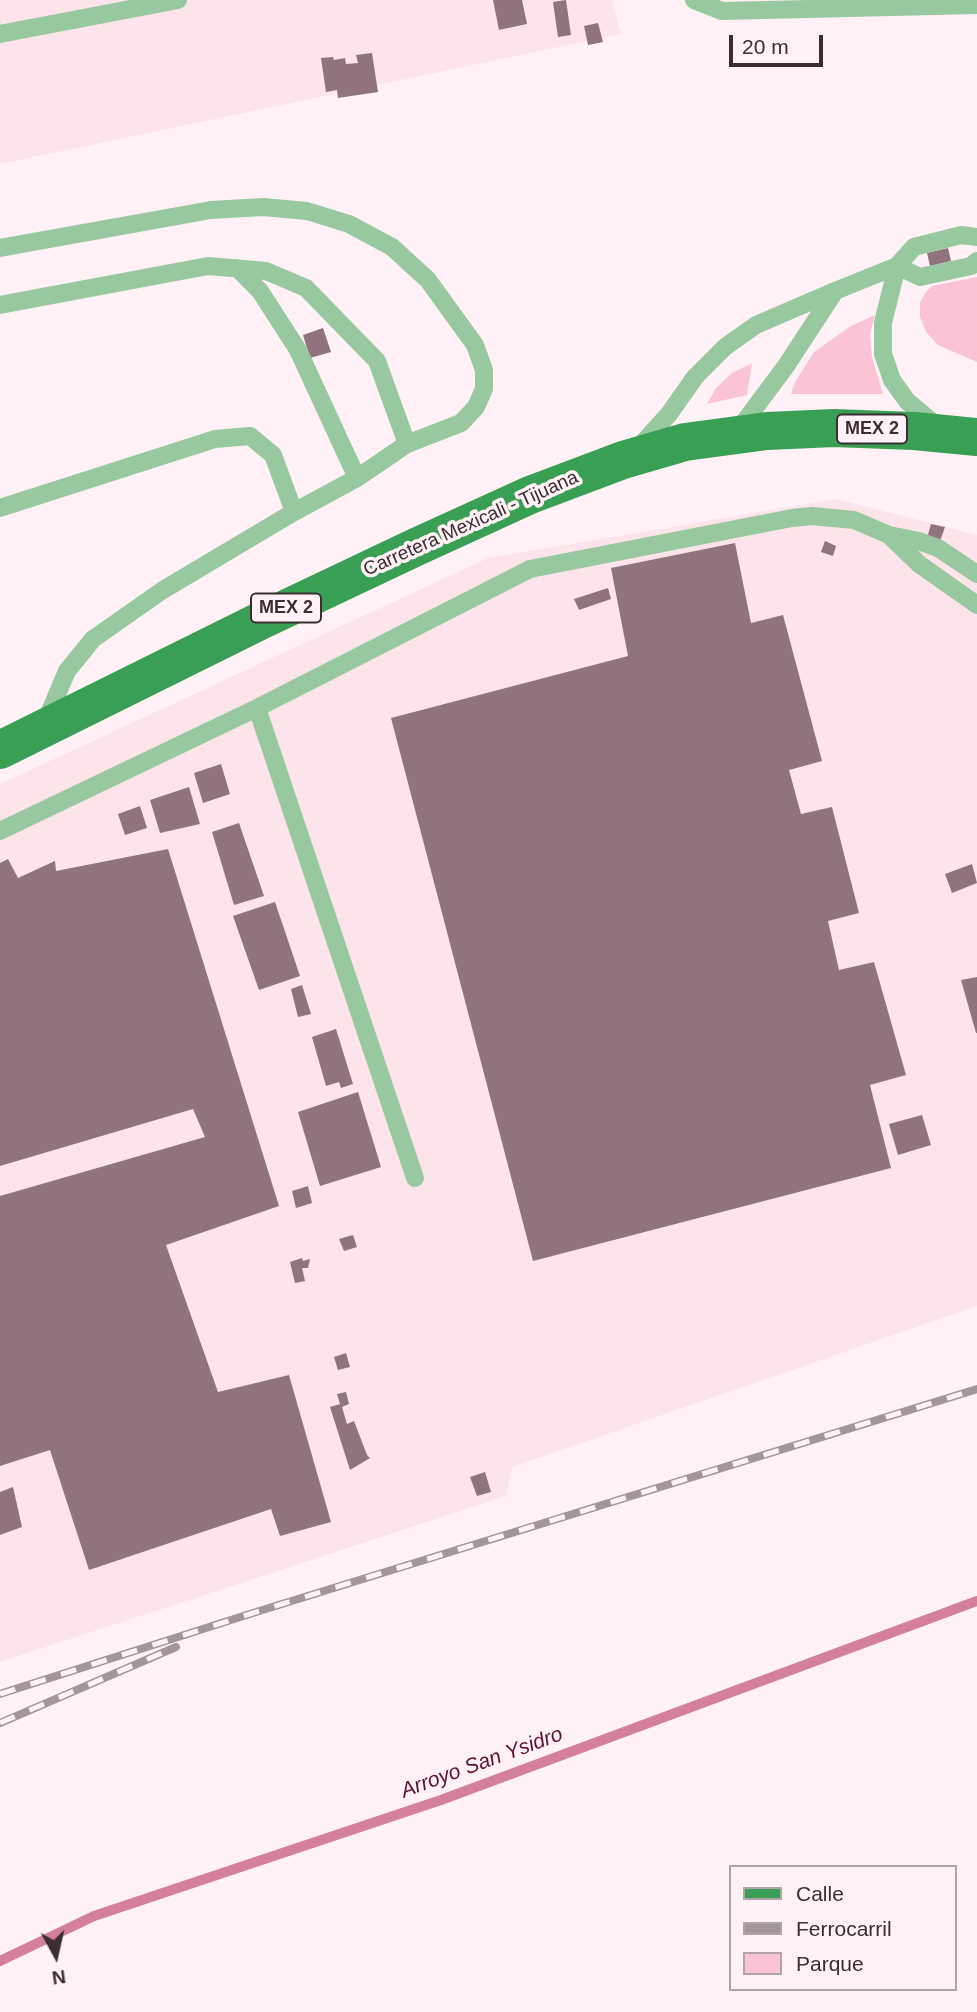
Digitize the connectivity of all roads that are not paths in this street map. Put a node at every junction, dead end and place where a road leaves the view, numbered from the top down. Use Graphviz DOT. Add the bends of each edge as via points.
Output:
graph roads {
  1 [pos="177,0"];
  2 [pos="694,0"];
  3 [pos="977,5"];
  4 [pos="0,34"];
  5 [pos="977,237"];
  6 [pos="0,248"];
  7 [pos="977,261"];
  8 [pos="897,266"];
  9 [pos="237,268"];
  10 [pos="835,291"];
  11 [pos="0,305"];
  12 [pos="734,436"];
  13 [pos="962,436"];
  14 [pos="407,444"];
  15 [pos="629,458"];
  16 [pos="357,478"];
  17 [pos="0,508"];
  18 [pos="294,512"];
  19 [pos="889,536"];
  20 [pos="977,574"];
  21 [pos="977,605"];
  22 [pos="257,709"];
  23 [pos="44,727"];
  24 [pos="0,750"];
  25 [pos="0,831"];
  26 [pos="415,1178"];
  1 -- 4 [label="lane"];
  2 -- 3 [label="lane" via="722,11"];
  5 -- 8 [label="lane" via="961,235 914,247"];
  6 -- 14 [label="lane" via="211,210 262,207 307,211 349,224 392,247 428,280 475,345 484,370 484,389 461,423"];
  7 -- 8 [label="lane" via="920,277"];
  8 -- 10 [label="lane"];
  8 -- 13 [label="lane" via="883,323 883,354 892,380 907,401"];
  9 -- 11 [label="lane" via="208,266 164,272"];
  9 -- 14 [label="lane" via="266,271 306,288 339,319 377,361"];
  9 -- 16 [label="lane" via="260,291 298,350"];
  10 -- 12 [label="lane"];
  10 -- 15 [label="lane" via="756,325 725,347"];
  12 -- 13 [label="main road, Carretera Mexicali - Tijuana / MEX 2" via="834,428"];
  12 -- 15 [label="main road, Carretera Mexicali - Tijuana / MEX 2" via="685,442"];
  14 -- 16 [label="lane"];
  15 -- 23 [label="main road, Carretera Mexicali - Tijuana / MEX 2" via="530,495 416,547"];
  16 -- 18 [label="lane"];
  17 -- 18 [label="lane" via="215,439 250,436 273,455"];
  18 -- 23 [label="lane" via="163,590 93,639 67,671"];
  19 -- 20 [label="lane" via="938,548"];
  19 -- 21 [label="lane" via="919,564"];
  19 -- 22 [label="lane" via="854,520 812,516 530,569"];
  22 -- 25 [label="lane"];
  22 -- 26 [label="lane"];
  23 -- 24 [label="main road, Carretera Mexicali - Tijuana / MEX 2"];
}
